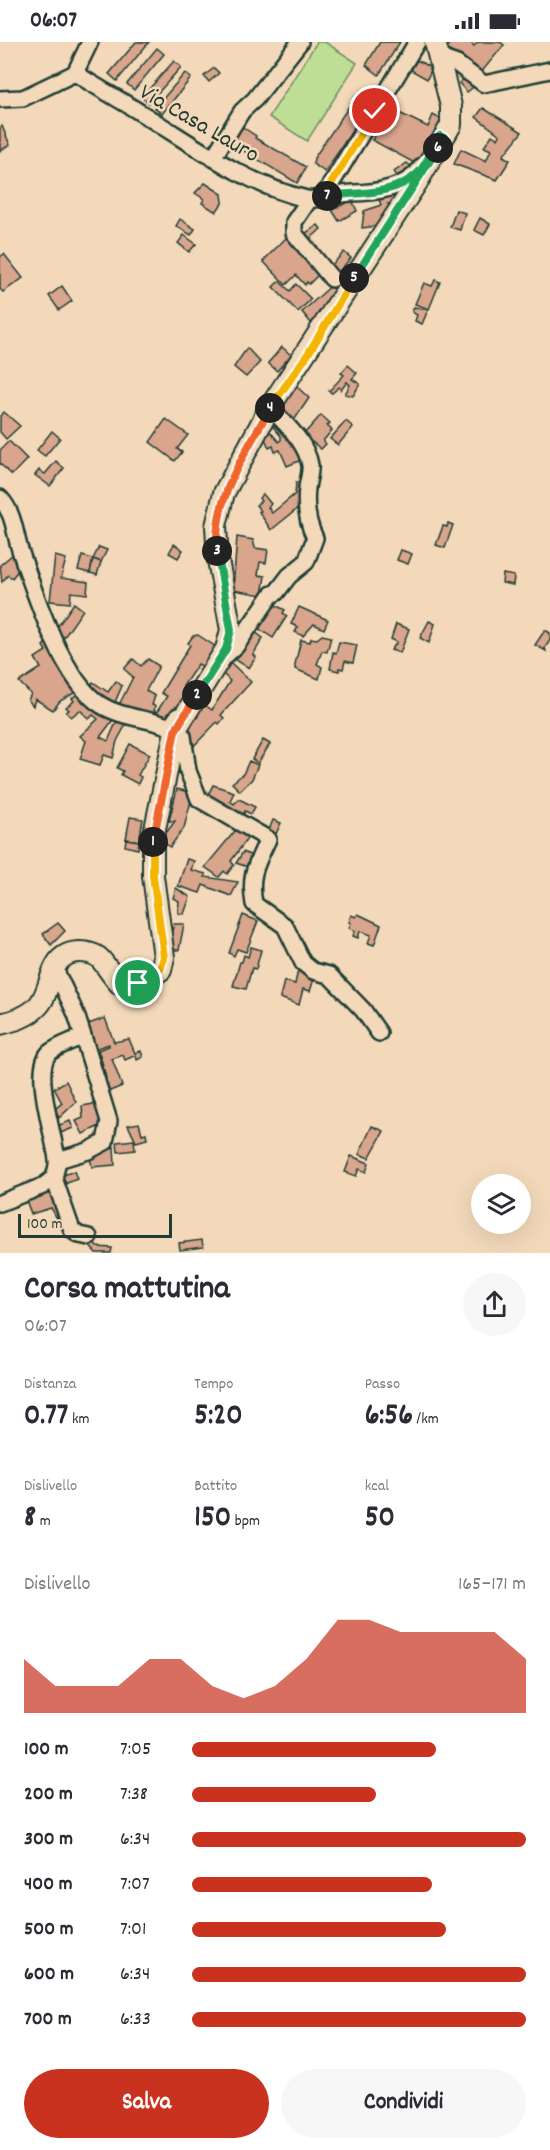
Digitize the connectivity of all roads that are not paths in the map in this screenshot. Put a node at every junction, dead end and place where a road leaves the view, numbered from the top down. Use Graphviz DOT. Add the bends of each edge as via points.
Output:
graph roads {
  1 [pos="90,42"];
  2 [pos="300,42"];
  3 [pos="417,42"];
  4 [pos="438,50"];
  5 [pos="550,70"];
  6 [pos="75,73"];
  7 [pos="0,99"];
  8 [pos="444,138"];
  9 [pos="213,158"];
  10 [pos="315,198"];
  11 [pos="332,279"];
  12 [pos="270,407"];
  13 [pos="0,498"];
  14 [pos="216,664"];
  15 [pos="200,690"];
  16 [pos="175,731"];
  17 [pos="54,967"];
  18 [pos="0,1024"];
  19 [pos="379,1033"];
  20 [pos="83,1036"];
  21 [pos="58,1160"];
  22 [pos="54,1178"];
  23 [pos="0,1203"];
  24 [pos="89,1237"];
  1 -- 6 [label="street"];
  2 -- 9 [label="street" via="242,111"];
  3 -- 10 [label="street" via="328,189"];
  4 -- 5 [label="street" via="484,84"];
  4 -- 8 [label="main road" via="451,106 451,125"];
  6 -- 7 [label="street" via="23,98"];
  6 -- 9 [label="street, Via Casa Lauro"];
  8 -- 10 [label="street, Via Casa Lauro" via="440,136 418,172 404,182 375,193"];
  8 -- 12 [label="main road" via="308,354"];
  9 -- 10 [label="street, Via Casa Lauro" via="260,183"];
  10 -- 11 [label="street" via="294,222 294,233"];
  12 -- 14 [label="main road" via="224,493 216,526 231,630 226,649"];
  12 -- 14 [label="street" via="298,438 306,454 310,466 306,509 315,538 306,562 272,594 236,646"];
  13 -- 15 [label="street" via="12,517 20,552 47,625 75,677 91,697 114,711 170,727 194,687"];
  14 -- 15 [label="main road"];
  15 -- 16 [label="main road"];
  16 -- 17 [label="main road" via="153,839 153,876 164,957 160,970 138,983 121,985 109,975 100,958 88,952 74,952"];
  16 -- 19 [label="street" via="183,736 188,771 199,799 268,839 253,870 254,904 285,926 303,963 313,971 329,975"];
  17 -- 18 [label="main road" via="39,1006 16,1020"];
  17 -- 20 [label="street"];
  20 -- 21 [label="street" via="49,1054 44,1070 50,1129"];
  20 -- 21 [label="street" via="109,1121 107,1134 105,1142 97,1147"];
  21 -- 22 [label="street"];
  22 -- 23 [label="street"];
  22 -- 24 [label="street" via="72,1230"];
}
